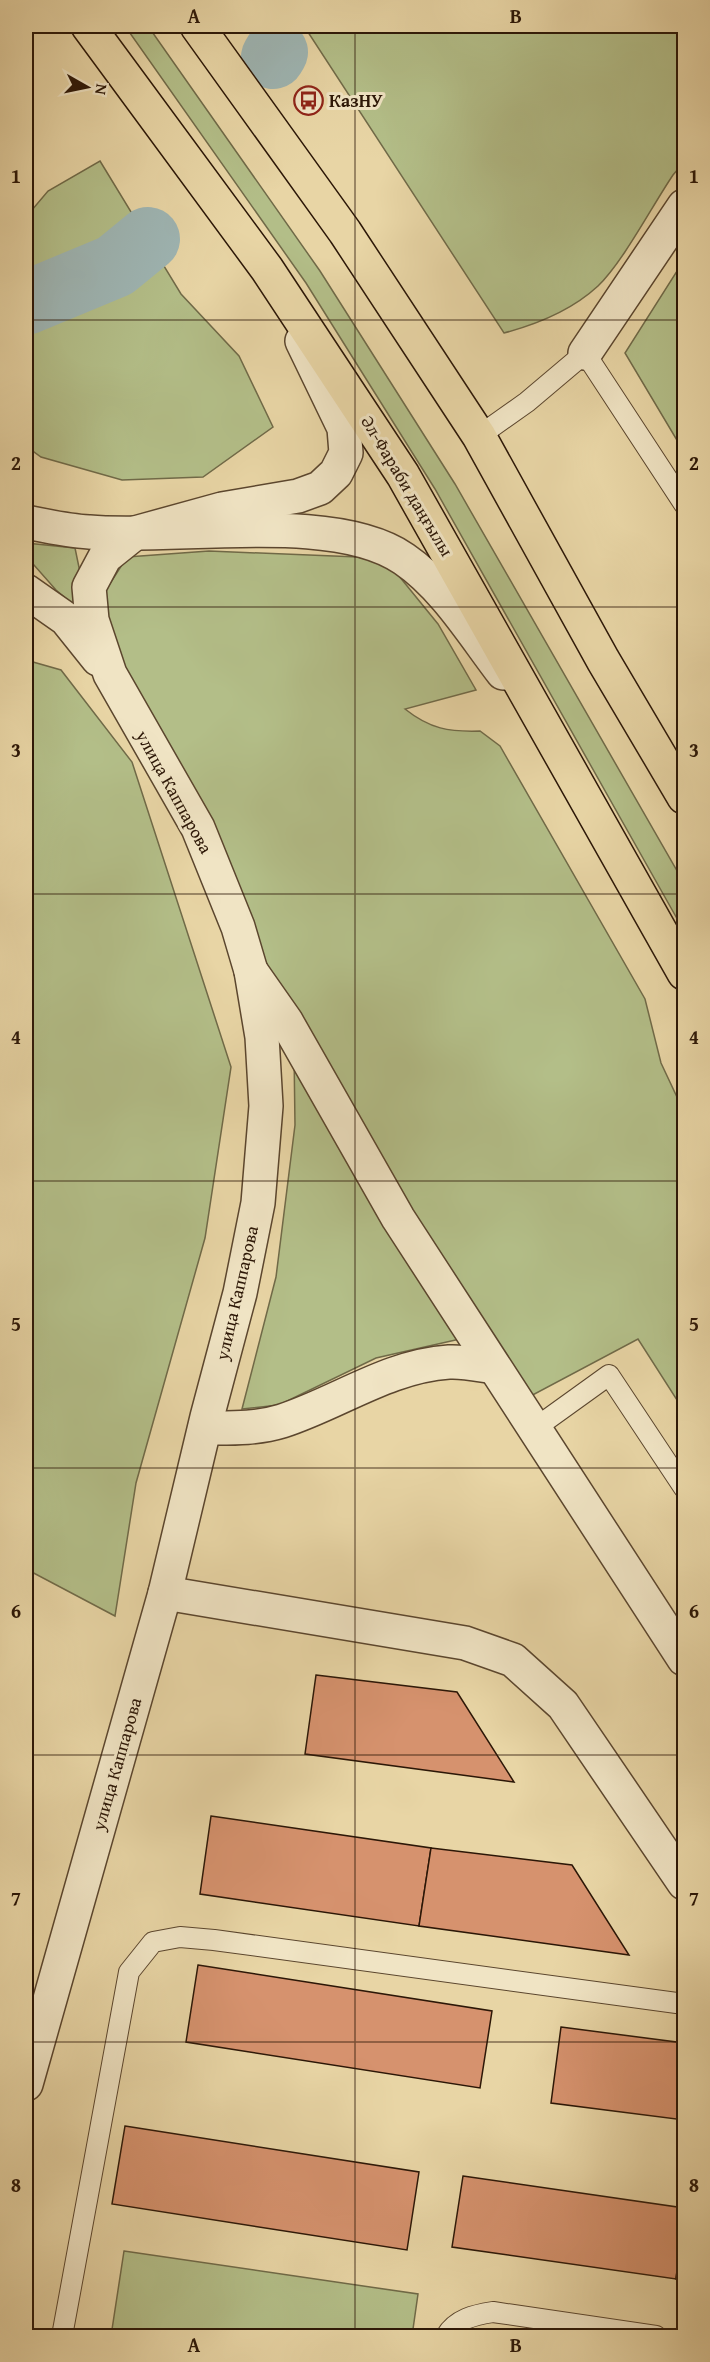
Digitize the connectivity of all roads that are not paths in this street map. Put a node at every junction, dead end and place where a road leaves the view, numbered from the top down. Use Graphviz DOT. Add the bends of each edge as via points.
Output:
graph roads {
  1 [pos="88,26"];
  2 [pos="197,26"];
  3 [pos="684,207"];
  4 [pos="267,269"];
  5 [pos="585,353"];
  6 [pos="479,436"];
  7 [pos="684,504"];
  8 [pos="26,522"];
  9 [pos="81,531"];
  10 [pos="135,533"];
  11 [pos="89,587"];
  12 [pos="26,591"];
  13 [pos="110,674"];
  14 [pos="548,731"];
  15 [pos="684,797"];
  16 [pos="251,971"];
  17 [pos="684,973"];
  18 [pos="494,1367"];
  19 [pos="205,1428"];
  20 [pos="534,1429"];
  21 [pos="684,1488"];
  22 [pos="165,1593"];
  23 [pos="684,1659"];
  24 [pos="684,1883"];
  25 [pos="684,2004"];
  26 [pos="26,2084"];
  27 [pos="62,2337"];
  28 [pos="446,2337"];
  29 [pos="656,2337"];
  1 -- 4 [label="main road, Әл-Фараби даңғылы"];
  2 -- 6 [label="main road" via="345,232"];
  3 -- 5 [label="street"];
  4 -- 10 [label="street" via="344,428 346,453 336,473 320,488"];
  4 -- 14 [label="main road, Әл-Фараби даңғылы" via="403,475"];
  5 -- 6 [label="lane"];
  5 -- 7 [label="lane"];
  6 -- 15 [label="main road"];
  8 -- 9 [label="street"];
  9 -- 10 [label="street"];
  9 -- 11 [label="street, улица Каппарова"];
  10 -- 11 [label="street" via="105,557"];
  10 -- 14 [label="street" via="315,532 369,543 403,558 448,601"];
  11 -- 13 [label="street, улица Каппарова" via="92,620"];
  12 -- 13 [label="street" via="66,619"];
  13 -- 16 [label="street, улица Каппарова" via="198,828 238,927"];
  14 -- 17 [label="main road, Әл-Фараби даңғылы"];
  16 -- 18 [label="street" via="286,1021 398,1218"];
  16 -- 19 [label="street, улица Каппарова" via="262,1037 266,1106 261,1172 240,1293"];
  18 -- 19 [label="street" via="451,1361 419,1366 281,1421 242,1429"];
  18 -- 20 [label="street"];
  19 -- 22 [label="street, улица Каппарова"];
  20 -- 21 [label="lane" via="609,1375"];
  20 -- 23 [label="street"];
  22 -- 24 [label="street" via="465,1643 513,1660 563,1705"];
  22 -- 26 [label="street, улица Каппарова"];
  25 -- 27 [label="lane" via="214,1940 180,1937 153,1942 129,1972"];
  28 -- 29 [label="lane" via="452,2327 470,2316 493,2312"];
}
